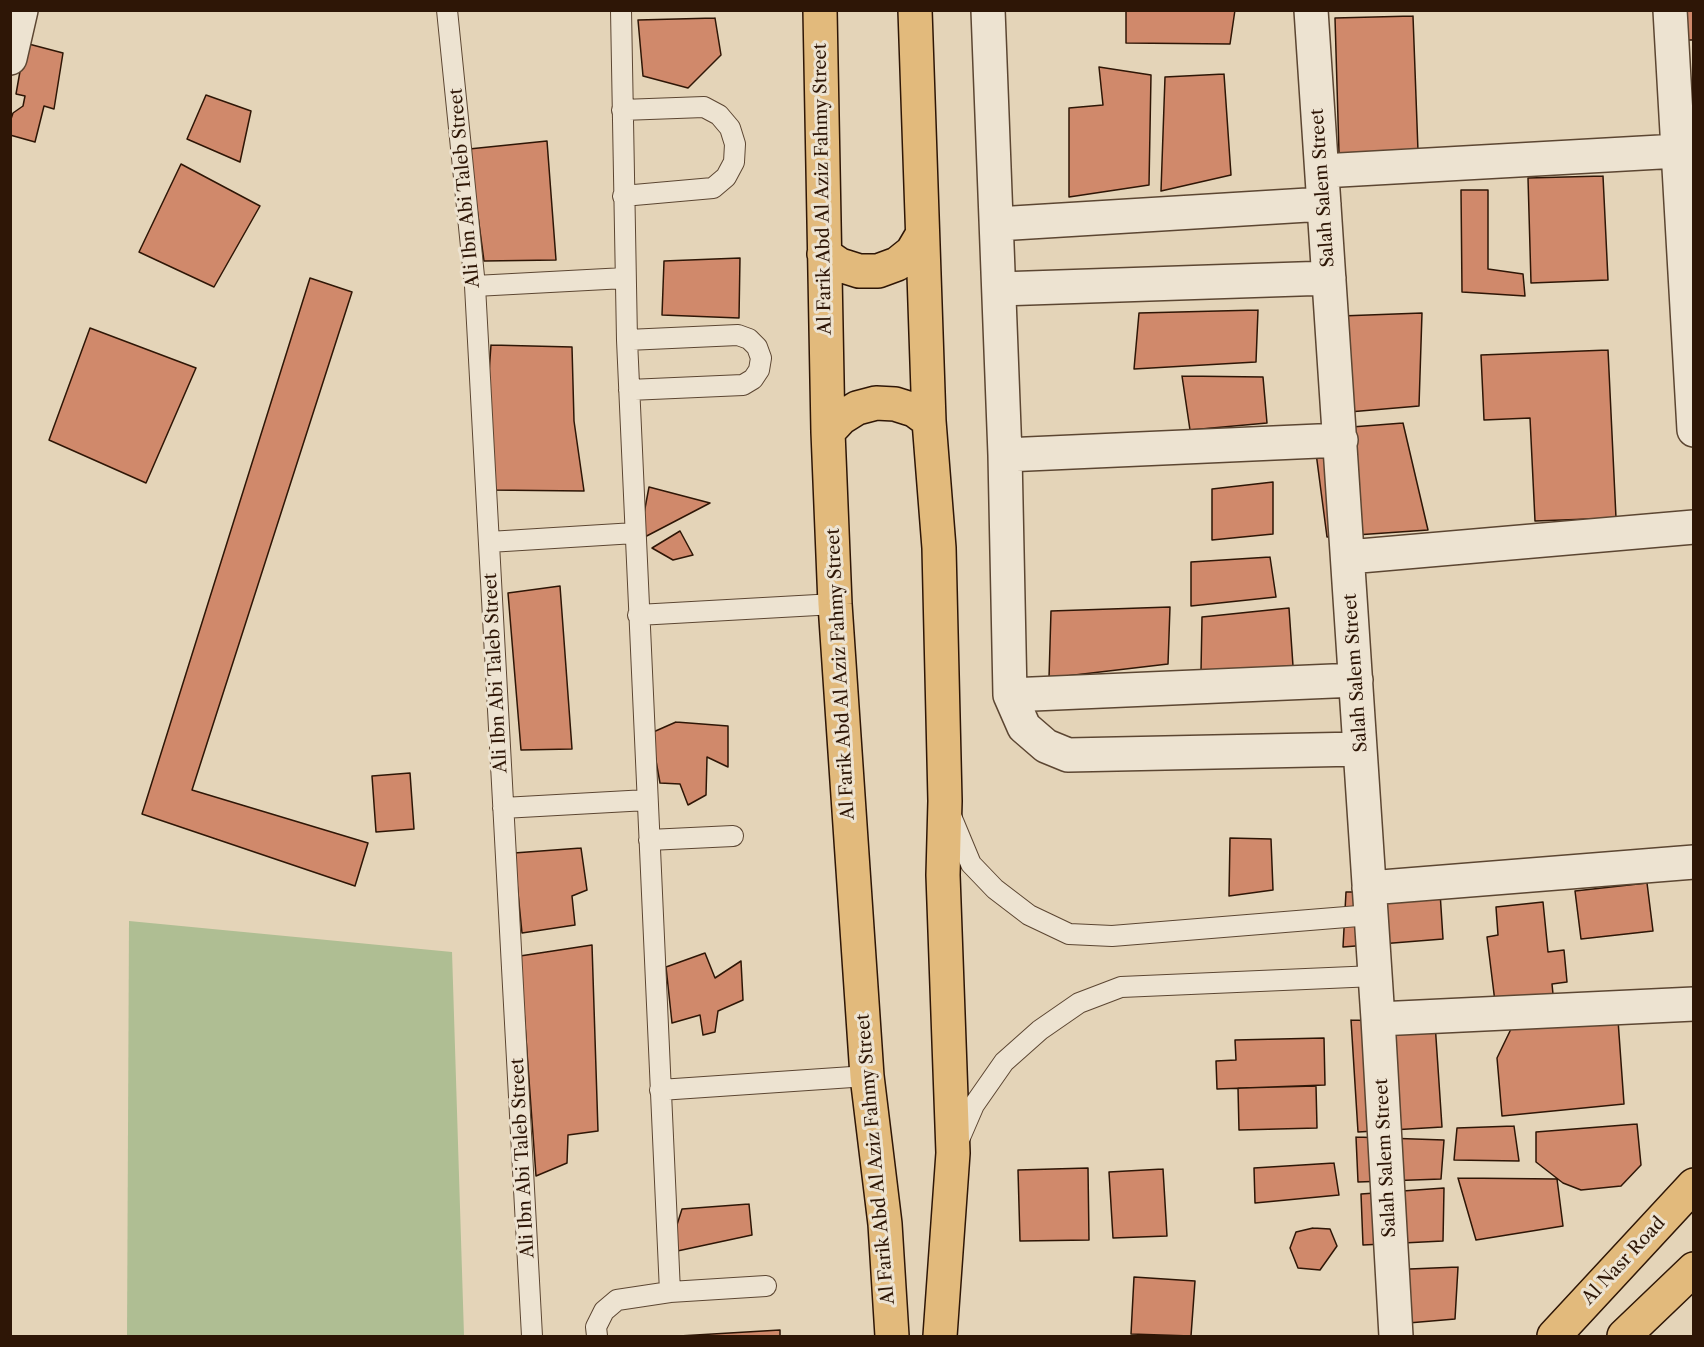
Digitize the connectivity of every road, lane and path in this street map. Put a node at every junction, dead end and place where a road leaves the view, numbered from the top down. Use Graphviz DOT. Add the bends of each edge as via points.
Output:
graph roads {
  1 [pos="21,10"];
  2 [pos="447,10"];
  3 [pos="621,10"];
  4 [pos="820,10"];
  5 [pos="915,10"];
  6 [pos="988,10"];
  7 [pos="1311,10"];
  8 [pos="1670,10"];
  9 [pos="10,58"];
  10 [pos="622,110"];
  11 [pos="1677,151"];
  12 [pos="1322,171"];
  13 [pos="1687,193"];
  14 [pos="623,196"];
  15 [pos="1324,204"];
  16 [pos="997,225"];
  17 [pos="922,235"];
  18 [pos="824,254"];
  19 [pos="625,278"];
  20 [pos="1329,278"];
  21 [pos="475,286"];
  22 [pos="999,289"];
  23 [pos="627,340"];
  24 [pos="1692,368"];
  25 [pos="629,390"];
  26 [pos="929,422"];
  27 [pos="1694,430"];
  28 [pos="828,432"];
  29 [pos="1341,440"];
  30 [pos="1005,455"];
  31 [pos="1694,527"];
  32 [pos="635,533"];
  33 [pos="489,542"];
  34 [pos="1348,557"];
  35 [pos="836,604"];
  36 [pos="638,615"];
  37 [pos="1356,681"];
  38 [pos="1010,695"];
  39 [pos="1360,749"];
  40 [pos="647,800"];
  41 [pos="945,801"];
  42 [pos="504,808"];
  43 [pos="733,836"];
  44 [pos="649,840"];
  45 [pos="1694,862"];
  46 [pos="1370,902"];
  47 [pos="1375,976"];
  48 [pos="1694,1004"];
  49 [pos="1378,1019"];
  50 [pos="867,1076"];
  51 [pos="660,1090"];
  52 [pos="953,1153"];
  53 [pos="1694,1185"];
  54 [pos="1694,1269"];
  55 [pos="766,1286"];
  56 [pos="670,1292"];
  57 [pos="532,1336"];
  58 [pos="597,1336"];
  59 [pos="892,1336"];
  60 [pos="940,1336"];
  61 [pos="1396,1336"];
  62 [pos="1554,1336"];
  63 [pos="1624,1336"];
  1 -- 9 [label="street"];
  2 -- 21 [label="lane, Ali Ibn Abi Taleb Street"];
  3 -- 10 [label="lane"];
  4 -- 18 [label="main road, Al Farik Abd Al Aziz Fahmy Street"];
  5 -- 17 [label="main road"];
  6 -- 16 [label="street"];
  7 -- 12 [label="street, Salah Salem Street"];
  8 -- 11 [label="street"];
  10 -- 14 [label="lane"];
  10 -- 14 [label="lane" via="704,107 719,115 730,128 735,144 734,162 726,177 713,188"];
  11 -- 12 [label="street"];
  11 -- 13 [label="street"];
  12 -- 15 [label="street, Salah Salem Street"];
  13 -- 24 [label="street"];
  14 -- 19 [label="lane"];
  15 -- 16 [label="street"];
  15 -- 20 [label="street, Salah Salem Street"];
  16 -- 22 [label="street"];
  17 -- 18 [label="main road" via="912,252 897,264 878,271 859,272"];
  17 -- 26 [label="main road"];
  18 -- 28 [label="main road, Al Farik Abd Al Aziz Fahmy Street"];
  19 -- 21 [label="lane"];
  19 -- 23 [label="lane"];
  20 -- 22 [label="street"];
  20 -- 29 [label="street, Salah Salem Street"];
  21 -- 33 [label="lane, Ali Ibn Abi Taleb Street"];
  22 -- 30 [label="street"];
  23 -- 25 [label="lane"];
  23 -- 25 [label="lane" via="738,335 757,347 761,358 753,379 743,385"];
  24 -- 27 [label="street"];
  25 -- 32 [label="lane"];
  26 -- 28 [label="main road" via="914,410 876,403 857,408"];
  26 -- 41 [label="main road" via="939,548"];
  28 -- 35 [label="main road, Al Farik Abd Al Aziz Fahmy Street"];
  29 -- 30 [label="street"];
  29 -- 34 [label="street, Salah Salem Street"];
  30 -- 38 [label="street"];
  31 -- 34 [label="street"];
  32 -- 33 [label="lane"];
  32 -- 36 [label="lane"];
  33 -- 42 [label="lane, Ali Ibn Abi Taleb Street"];
  34 -- 37 [label="street, Salah Salem Street"];
  35 -- 36 [label="lane"];
  35 -- 50 [label="main road, Al Farik Abd Al Aziz Fahmy Street"];
  36 -- 40 [label="lane"];
  37 -- 38 [label="street"];
  37 -- 39 [label="street, Salah Salem Street"];
  38 -- 39 [label="street" via="1024,728 1046,746 1068,755"];
  39 -- 46 [label="street, Salah Salem Street"];
  40 -- 42 [label="lane"];
  40 -- 44 [label="lane"];
  41 -- 46 [label="lane" via="971,864 1029,915 1069,934 1112,936"];
  41 -- 52 [label="main road" via="943,875"];
  42 -- 57 [label="lane, Ali Ibn Abi Taleb Street"];
  43 -- 44 [label="lane"];
  44 -- 51 [label="lane"];
  45 -- 46 [label="street"];
  46 -- 47 [label="street, Salah Salem Street"];
  47 -- 49 [label="street, Salah Salem Street"];
  47 -- 52 [label="lane" via="1121,987 1079,1003 1004,1062 974,1105"];
  48 -- 49 [label="street"];
  49 -- 61 [label="street, Salah Salem Street"];
  50 -- 51 [label="lane"];
  50 -- 59 [label="main road, Al Farik Abd Al Aziz Fahmy Street" via="885,1224"];
  51 -- 56 [label="lane"];
  52 -- 60 [label="main road"];
  53 -- 62 [label="main road, Al Nasr Road"];
  54 -- 63 [label="main road"];
  55 -- 56 [label="lane"];
  56 -- 58 [label="lane" via="617,1300 604,1311 596,1327"];
}
